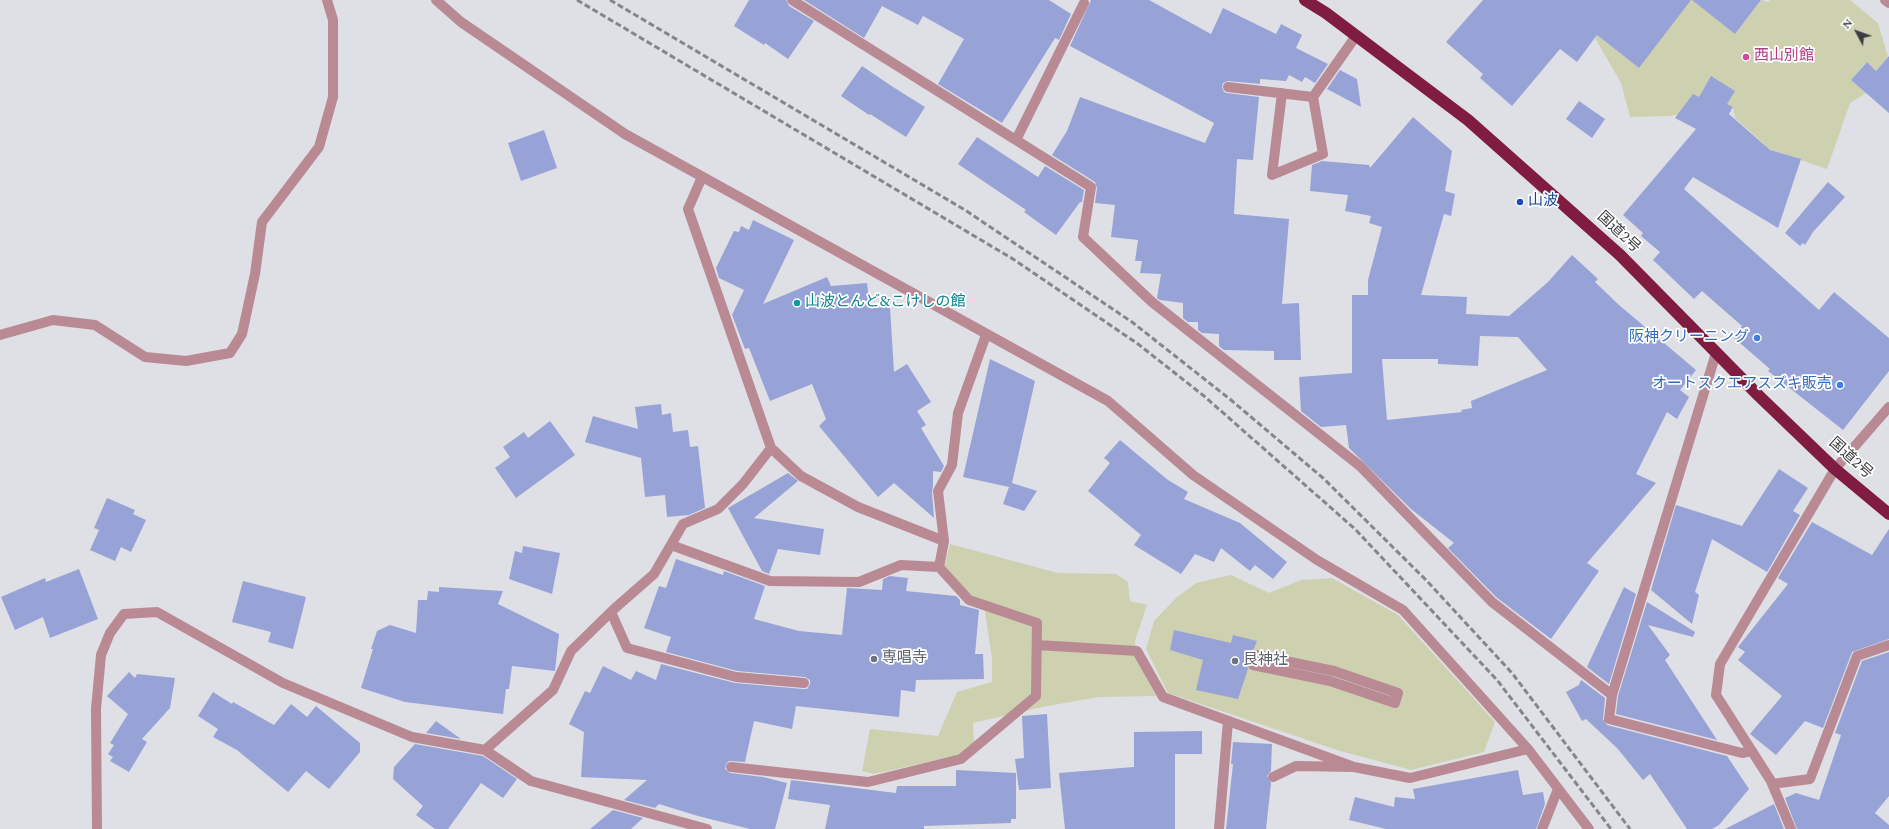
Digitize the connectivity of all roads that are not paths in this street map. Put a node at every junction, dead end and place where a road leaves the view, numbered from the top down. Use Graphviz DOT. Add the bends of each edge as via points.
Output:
graph roads {
  1 [pos="327,0"];
  2 [pos="436,0"];
  3 [pos="792,0"];
  4 [pos="1305,0"];
  5 [pos="1885,0"];
  6 [pos="1889,3"];
  7 [pos="1084,4"];
  8 [pos="1356,36"];
  9 [pos="1228,87"];
  10 [pos="1282,94"];
  11 [pos="1313,97"];
  12 [pos="1016,140"];
  13 [pos="702,177"];
  14 [pos="0,334"];
  15 [pos="986,335"];
  16 [pos="1716,353"];
  17 [pos="1889,406"];
  18 [pos="772,448"];
  19 [pos="1835,469"];
  20 [pos="1889,514"];
  21 [pos="944,541"];
  22 [pos="671,545"];
  23 [pos="938,567"];
  24 [pos="611,612"];
  25 [pos="1037,645"];
  26 [pos="1889,645"];
  27 [pos="804,683"];
  28 [pos="1612,695"];
  29 [pos="1397,698"];
  30 [pos="1228,721"];
  31 [pos="1528,749"];
  32 [pos="485,750"];
  33 [pos="1752,751"];
  34 [pos="731,767"];
  35 [pos="1354,767"];
  36 [pos="1273,777"];
  37 [pos="1772,784"];
  38 [pos="1558,789"];
  39 [pos="97,829"];
  40 [pos="707,829"];
  41 [pos="1219,829"];
  42 [pos="1542,829"];
  43 [pos="1589,829"];
  44 [pos="1791,829"];
  1 -- 14 [label="street" via="333,20 334,97 319,147 262,222 255,274 242,334 230,353 186,361 145,357 95,325 54,320"];
  2 -- 13 [label="street" via="461,22 625,134"];
  3 -- 12 [label="street"];
  4 -- 8 [label="highway, 国道2号"];
  5 -- 6 [label="street"];
  7 -- 12 [label="street"];
  8 -- 11 [label="street"];
  8 -- 16 [label="highway, 国道2号" via="1468,120 1620,255"];
  9 -- 10 [label="street"];
  10 -- 11 [label="street"];
  10 -- 11 [label="street" via="1272,175 1323,154"];
  12 -- 28 [label="street" via="1091,187 1083,237 1147,297 1360,466 1492,602"];
  13 -- 15 [label="street"];
  13 -- 18 [label="street" via="688,209"];
  15 -- 21 [label="street" via="958,413 952,465 938,491"];
  15 -- 31 [label="street" via="1108,401 1193,475 1317,560 1403,610"];
  16 -- 19 [label="highway, 国道2号"];
  16 -- 28 [label="street"];
  17 -- 19 [label="street"];
  18 -- 21 [label="street" via="801,476 858,507"];
  18 -- 22 [label="street" via="743,484 718,509 683,524"];
  19 -- 20 [label="highway, 国道2号"];
  19 -- 33 [label="street" via="1720,664 1716,695"];
  21 -- 23 [label="street"];
  22 -- 23 [label="street" via="770,582 860,582 901,565"];
  22 -- 24 [label="street" via="654,574"];
  23 -- 25 [label="street" via="969,600 1037,623"];
  24 -- 27 [label="street" via="627,648 736,678"];
  24 -- 32 [label="street" via="571,651 553,690"];
  25 -- 30 [label="street" via="1137,650 1163,697"];
  25 -- 34 [label="street" via="1036,696 961,759 868,782"];
  26 -- 37 [label="street" via="1857,656 1810,779"];
  28 -- 33 [label="street" via="1609,719 1742,753"];
  29 -- 29 [label="street" via="1395,703 1330,682 1253,665 1256,655 1334,671 1398,693"];
  30 -- 35 [label="street"];
  30 -- 41 [label="street"];
  31 -- 35 [label="street" via="1410,778"];
  31 -- 38 [label="street"];
  32 -- 39 [label="street" via="412,737 283,683 157,612 124,614 110,633 101,655 96,709"];
  32 -- 40 [label="street" via="530,781"];
  33 -- 37 [label="street"];
  35 -- 36 [label="street" via="1296,766"];
  37 -- 44 [label="street"];
  38 -- 42 [label="street"];
  38 -- 43 [label="street"];
}
